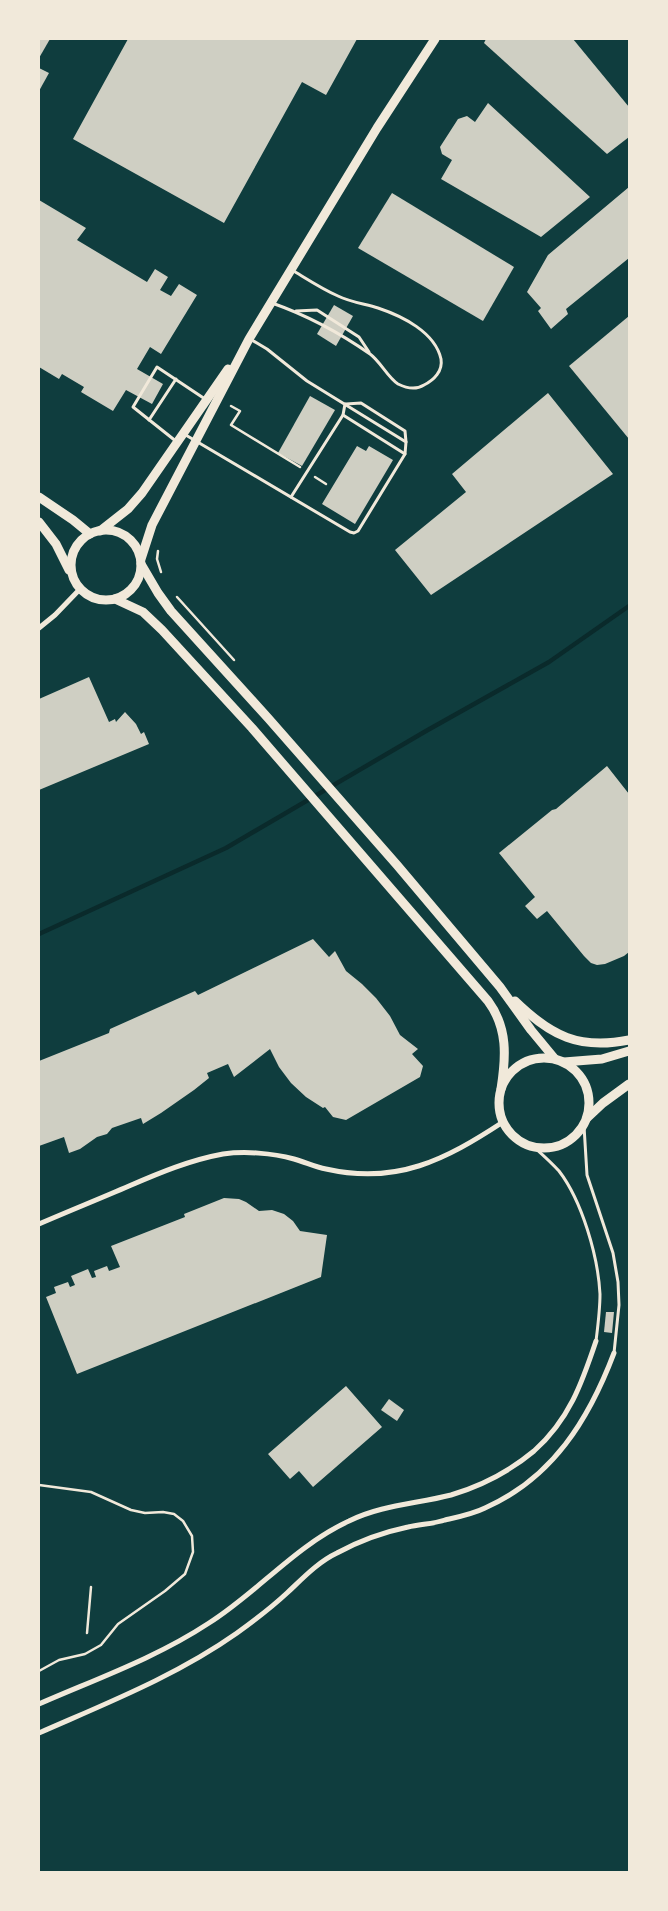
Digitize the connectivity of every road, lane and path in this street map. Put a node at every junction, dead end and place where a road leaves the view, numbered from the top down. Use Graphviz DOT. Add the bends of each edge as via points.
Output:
graph roads {
  1 [pos="436,39"];
  2 [pos="291,270"];
  3 [pos="271,303"];
  4 [pos="296,311"];
  5 [pos="249,339"];
  6 [pos="371,354"];
  7 [pos="176,379"];
  8 [pos="207,400"];
  9 [pos="345,404"];
  10 [pos="231,406"];
  11 [pos="343,415"];
  12 [pos="149,420"];
  13 [pos="184,433"];
  14 [pos="197,441"];
  15 [pos="178,442"];
  16 [pos="406,442"];
  17 [pos="405,454"];
  18 [pos="307,472"];
  19 [pos="326,484"];
  20 [pos="39,497"];
  21 [pos="291,497"];
  22 [pos="39,522"];
  23 [pos="100,531"];
  24 [pos="90,534"];
  25 [pos="158,545"];
  26 [pos="141,562"];
  27 [pos="73,577"];
  28 [pos="164,578"];
  29 [pos="80,589"];
  30 [pos="171,591"];
  31 [pos="115,599"];
  32 [pos="39,628"];
  33 [pos="240,667"];
  34 [pos="500,987"];
  35 [pos="629,1040"];
  36 [pos="629,1051"];
  37 [pos="559,1061"];
  38 [pos="629,1084"];
  39 [pos="501,1089"];
  40 [pos="503,1122"];
  41 [pos="585,1122"];
  42 [pos="534,1147"];
  43 [pos="39,1224"];
  44 [pos="596,1341"];
  45 [pos="614,1353"];
  46 [pos="39,1485"];
  47 [pos="91,1588"];
  48 [pos="87,1633"];
  49 [pos="39,1671"];
  50 [pos="39,1704"];
  51 [pos="39,1733"];
  1 -- 2 [label="main road" via="377,128"];
  2 -- 3 [label="main road"];
  2 -- 6 [label="lane" via="340,297 403,318 430,337 439,350 442,363 436,377 410,389 397,383"];
  3 -- 4 [label="lane"];
  3 -- 5 [label="main road"];
  4 -- 6 [label="lane"];
  4 -- 6 [label="lane" via="317,310 359,337"];
  5 -- 8 [label="main road"];
  5 -- 9 [label="lane"];
  5 -- 14 [label="main road"];
  7 -- 8 [label="lane"];
  7 -- 12 [label="lane"];
  7 -- 12 [label="lane" via="158,367 133,407"];
  8 -- 13 [label="main road"];
  9 -- 11 [label="lane"];
  9 -- 16 [label="lane"];
  9 -- 16 [label="lane" via="361,404 405,431"];
  10 -- 18 [label="path" via="240,411 232,425"];
  11 -- 17 [label="lane"];
  11 -- 18 [label="lane"];
  12 -- 15 [label="lane"];
  13 -- 14 [label="lane"];
  13 -- 15 [label="main road"];
  14 -- 21 [label="lane"];
  14 -- 26 [label="main road" via="152,526"];
  15 -- 23 [label="main road" via="128,509"];
  16 -- 17 [label="lane"];
  17 -- 21 [label="lane" via="354,533"];
  18 -- 19 [label="path"];
  18 -- 21 [label="lane"];
  20 -- 24 [label="main road"];
  22 -- 27 [label="main road" via="56,544"];
  23 -- 24 [label="main road"];
  23 -- 26 [label="main road" via="111,530 126,537 137,549"];
  24 -- 27 [label="main road" via="73,552"];
  25 -- 28 [label="path" via="157,559"];
  26 -- 31 [label="main road" via="140,575 133,588"];
  26 -- 34 [label="main road" via="171,611 397,865"];
  27 -- 29 [label="main road"];
  29 -- 31 [label="main road" via="96,599"];
  29 -- 32 [label="street"];
  30 -- 33 [label="path"];
  31 -- 39 [label="main road" via="154,621 252,728 494,1010 504,1035"];
  34 -- 35 [label="main road" via="538,1022 570,1040 589,1043"];
  34 -- 37 [label="main road" via="531,1030"];
  36 -- 37 [label="main road" via="602,1059"];
  37 -- 39 [label="main road" via="538,1058 522,1064 510,1074"];
  37 -- 41 [label="main road" via="577,1072 586,1086 590,1102"];
  38 -- 41 [label="main road"];
  39 -- 40 [label="main road" via="499,1105"];
  40 -- 42 [label="main road" via="518,1141"];
  40 -- 43 [label="street" via="436,1160 383,1175 325,1169 292,1158 261,1153 224,1154 152,1176"];
  41 -- 42 [label="main road" via="573,1138 558,1146"];
  41 -- 45 [label="lane" via="587,1176 614,1253 618,1282"];
  42 -- 44 [label="lane" via="560,1172 582,1215 600,1293"];
  44 -- 50 [label="street" via="580,1387 567,1410 552,1432 510,1469 482,1484 452,1494 373,1510 348,1521 290,1557 211,1622 175,1645"];
  45 -- 51 [label="street" via="601,1386 574,1433 555,1458 511,1493 485,1509 406,1527 336,1553 264,1613 203,1655 166,1676"];
  46 -- 49 [label="path" via="91,1492 131,1510 174,1514 192,1536 193,1552 185,1574 118,1624 101,1645"];
  47 -- 48 [label="path"];
}
